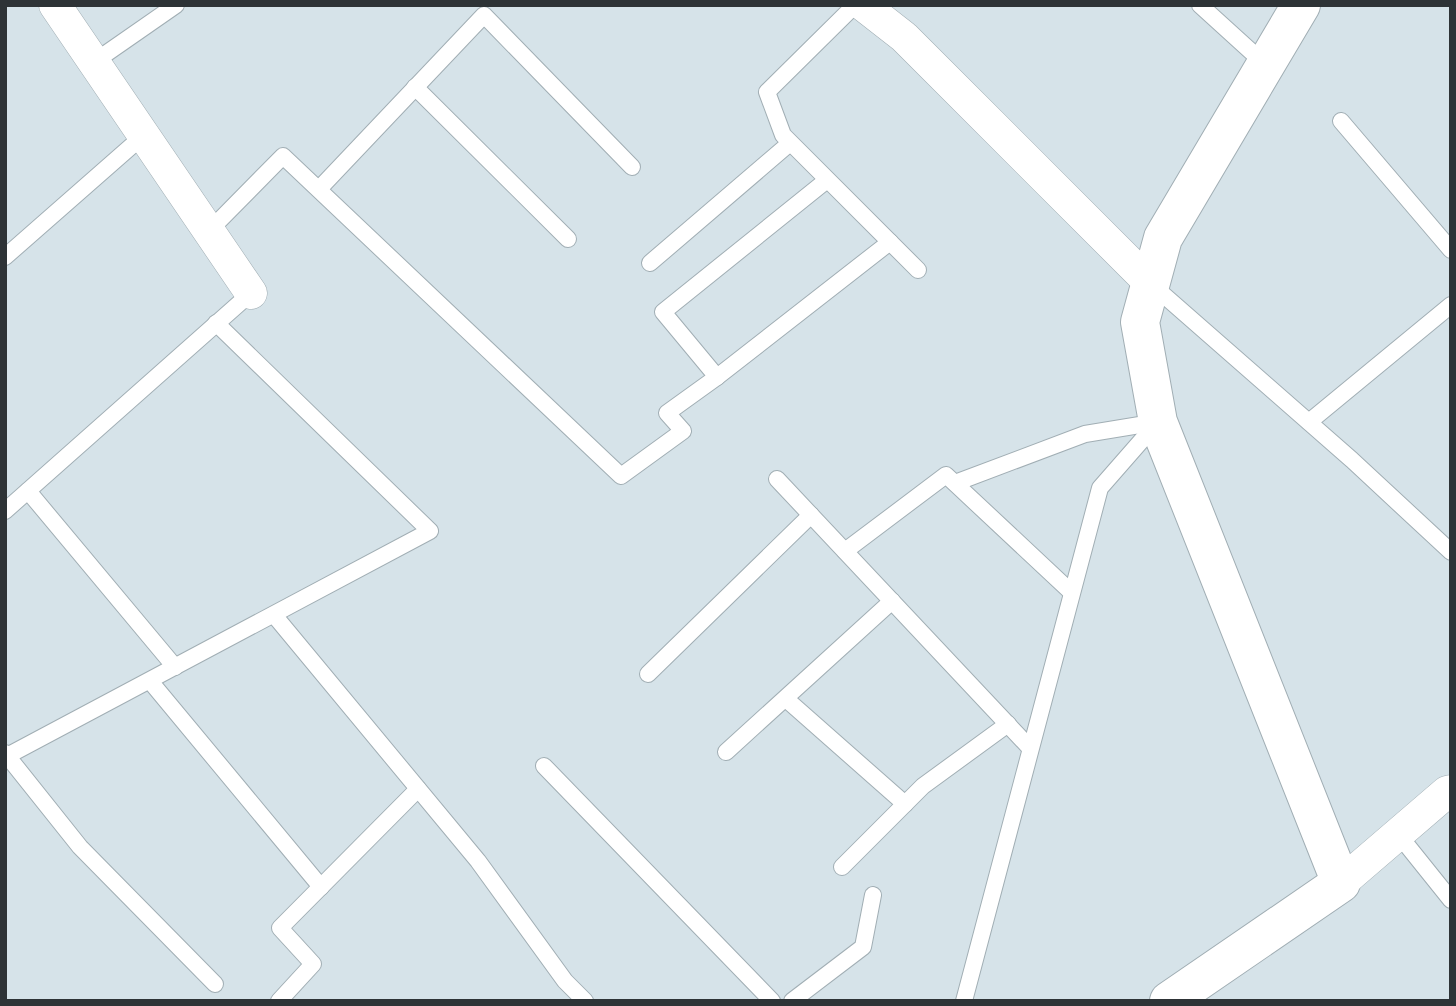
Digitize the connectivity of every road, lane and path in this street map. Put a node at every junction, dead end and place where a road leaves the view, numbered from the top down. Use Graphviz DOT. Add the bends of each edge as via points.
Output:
graph roads {
  1 [pos="55,5"];
  2 [pos="176,5"];
  3 [pos="855,5"];
  4 [pos="863,5"];
  5 [pos="1200,5"];
  6 [pos="1301,5"];
  7 [pos="93,62"];
  8 [pos="1266,65"];
  9 [pos="415,87"];
  10 [pos="1341,121"];
  11 [pos="144,135"];
  12 [pos="790,143"];
  13 [pos="632,167"];
  14 [pos="827,180"];
  15 [pos="319,189"];
  16 [pos="209,231"];
  17 [pos="568,239"];
  18 [pos="890,242"];
  19 [pos="1451,250"];
  20 [pos="5,257"];
  21 [pos="650,263"];
  22 [pos="918,270"];
  23 [pos="1150,283"];
  24 [pos="251,293"];
  25 [pos="1451,305"];
  26 [pos="216,323"];
  27 [pos="717,377"];
  28 [pos="1158,422"];
  29 [pos="1309,422"];
  30 [pos="777,479"];
  31 [pos="955,483"];
  32 [pos="28,491"];
  33 [pos="5,511"];
  34 [pos="811,515"];
  35 [pos="845,551"];
  36 [pos="1451,552"];
  37 [pos="1072,592"];
  38 [pos="892,601"];
  39 [pos="274,615"];
  40 [pos="175,667"];
  41 [pos="648,674"];
  42 [pos="150,681"];
  43 [pos="786,699"];
  44 [pos="1007,724"];
  45 [pos="1030,748"];
  46 [pos="726,752"];
  47 [pos="6,755"];
  48 [pos="544,766"];
  49 [pos="418,789"];
  50 [pos="1449,790"];
  51 [pos="905,804"];
  52 [pos="1398,834"];
  53 [pos="842,867"];
  54 [pos="1341,883"];
  55 [pos="321,887"];
  56 [pos="873,895"];
  57 [pos="1451,900"];
  58 [pos="215,984"];
  59 [pos="279,1001"];
  60 [pos="585,1001"];
  61 [pos="772,1001"];
  62 [pos="792,1001"];
  63 [pos="964,1001"];
  64 [pos="1169,1001"];
  1 -- 7 [label="street"];
  2 -- 7 [label="lane"];
  3 -- 12 [label="lane" via="768,92"];
  4 -- 23 [label="street" via="904,37"];
  5 -- 8 [label="lane"];
  6 -- 8 [label="street"];
  7 -- 11 [label="street"];
  8 -- 23 [label="street" via="1163,238"];
  9 -- 13 [label="lane" via="484,15"];
  9 -- 15 [label="lane"];
  9 -- 17 [label="lane"];
  10 -- 19 [label="lane"];
  11 -- 16 [label="street"];
  11 -- 20 [label="lane"];
  12 -- 14 [label="lane"];
  12 -- 21 [label="lane"];
  14 -- 18 [label="lane"];
  14 -- 27 [label="lane" via="663,312"];
  15 -- 16 [label="lane" via="284,156"];
  15 -- 27 [label="lane" via="621,476 683,431 667,413"];
  16 -- 24 [label="street"];
  18 -- 22 [label="lane"];
  18 -- 27 [label="lane"];
  23 -- 28 [label="street" via="1140,321"];
  23 -- 29 [label="lane"];
  24 -- 26 [label="lane"];
  25 -- 29 [label="lane"];
  26 -- 32 [label="lane"];
  26 -- 39 [label="lane" via="430,531"];
  28 -- 31 [label="lane" via="1084,434"];
  28 -- 37 [label="lane" via="1100,488"];
  28 -- 54 [label="street"];
  29 -- 36 [label="lane"];
  30 -- 34 [label="lane"];
  31 -- 35 [label="lane" via="946,475"];
  31 -- 37 [label="lane"];
  32 -- 33 [label="lane"];
  32 -- 40 [label="lane"];
  34 -- 35 [label="lane"];
  34 -- 41 [label="lane"];
  35 -- 38 [label="lane"];
  37 -- 45 [label="lane"];
  38 -- 43 [label="lane"];
  38 -- 44 [label="lane"];
  39 -- 40 [label="lane"];
  39 -- 49 [label="lane"];
  40 -- 42 [label="lane"];
  42 -- 47 [label="lane"];
  42 -- 55 [label="lane"];
  43 -- 46 [label="lane"];
  43 -- 51 [label="lane"];
  44 -- 45 [label="lane"];
  44 -- 51 [label="lane"];
  45 -- 63 [label="lane"];
  47 -- 58 [label="lane" via="80,847"];
  48 -- 61 [label="lane"];
  49 -- 55 [label="lane"];
  49 -- 60 [label="lane"];
  50 -- 52 [label="street"];
  51 -- 53 [label="lane"];
  52 -- 54 [label="street"];
  52 -- 57 [label="lane"];
  54 -- 64 [label="street"];
  55 -- 59 [label="lane" via="280,928 313,964"];
  56 -- 62 [label="lane" via="863,947"];
}
